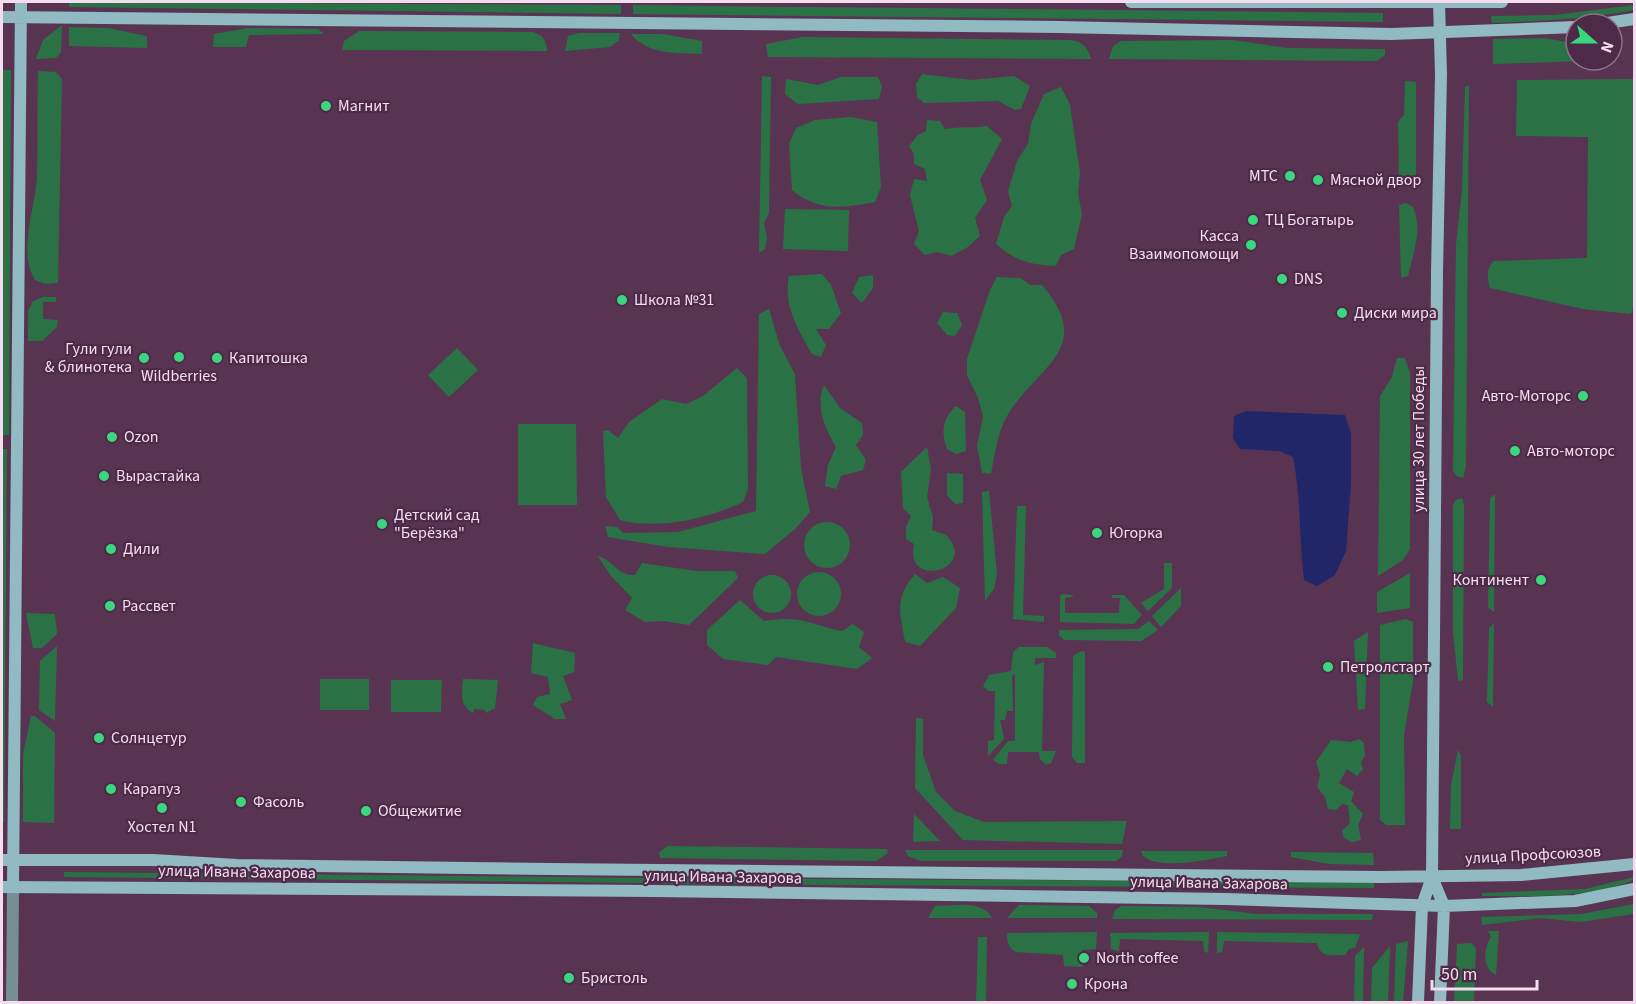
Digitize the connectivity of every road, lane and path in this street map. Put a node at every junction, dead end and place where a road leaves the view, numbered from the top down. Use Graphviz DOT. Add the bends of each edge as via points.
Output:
graph roads {
  1 [pos="21,2"];
  2 [pos="1131,2"];
  3 [pos="1439,2"];
  4 [pos="1502,2"];
  5 [pos="2,17"];
  6 [pos="21,17"];
  7 [pos="1564,27"];
  8 [pos="1440,32"];
  9 [pos="7,860"];
  10 [pos="1635,864"];
  11 [pos="1432,877"];
  12 [pos="7,887"];
  13 [pos="1635,889"];
  14 [pos="1422,906"];
  15 [pos="1444,906"];
  16 [pos="12,1002"];
  17 [pos="1418,1002"];
  18 [pos="1440,1002"];
  1 -- 6 [label="main road"];
  2 -- 3 [label="main road"];
  3 -- 4 [label="main road"];
  3 -- 8 [label="main road, улица 30 лет Победы"];
  5 -- 6 [label="main road"];
  6 -- 8 [label="main road" via="1059,27 1300,34"];
  6 -- 9 [label="main road"];
  7 -- 8 [label="main road"];
  8 -- 11 [label="main road, улица 30 лет Победы"];
  9 -- 11 [label="main road, улица Ивана Захарова"];
  9 -- 12 [label="main road"];
  10 -- 11 [label="main road, улица Профсоюзов" via="1521,875"];
  11 -- 14 [label="main road, улица 30 лет Победы"];
  11 -- 15 [label="main road, улица 30 лет Победы"];
  12 -- 14 [label="main road, улица Ивана Захарова" via="1226,899"];
  12 -- 16 [label="street"];
  13 -- 15 [label="main road" via="1575,901"];
  14 -- 15 [label="main road, улица Ивана Захарова"];
  14 -- 17 [label="main road, улица 30 лет Победы"];
  15 -- 18 [label="main road, улица 30 лет Победы"];
}
